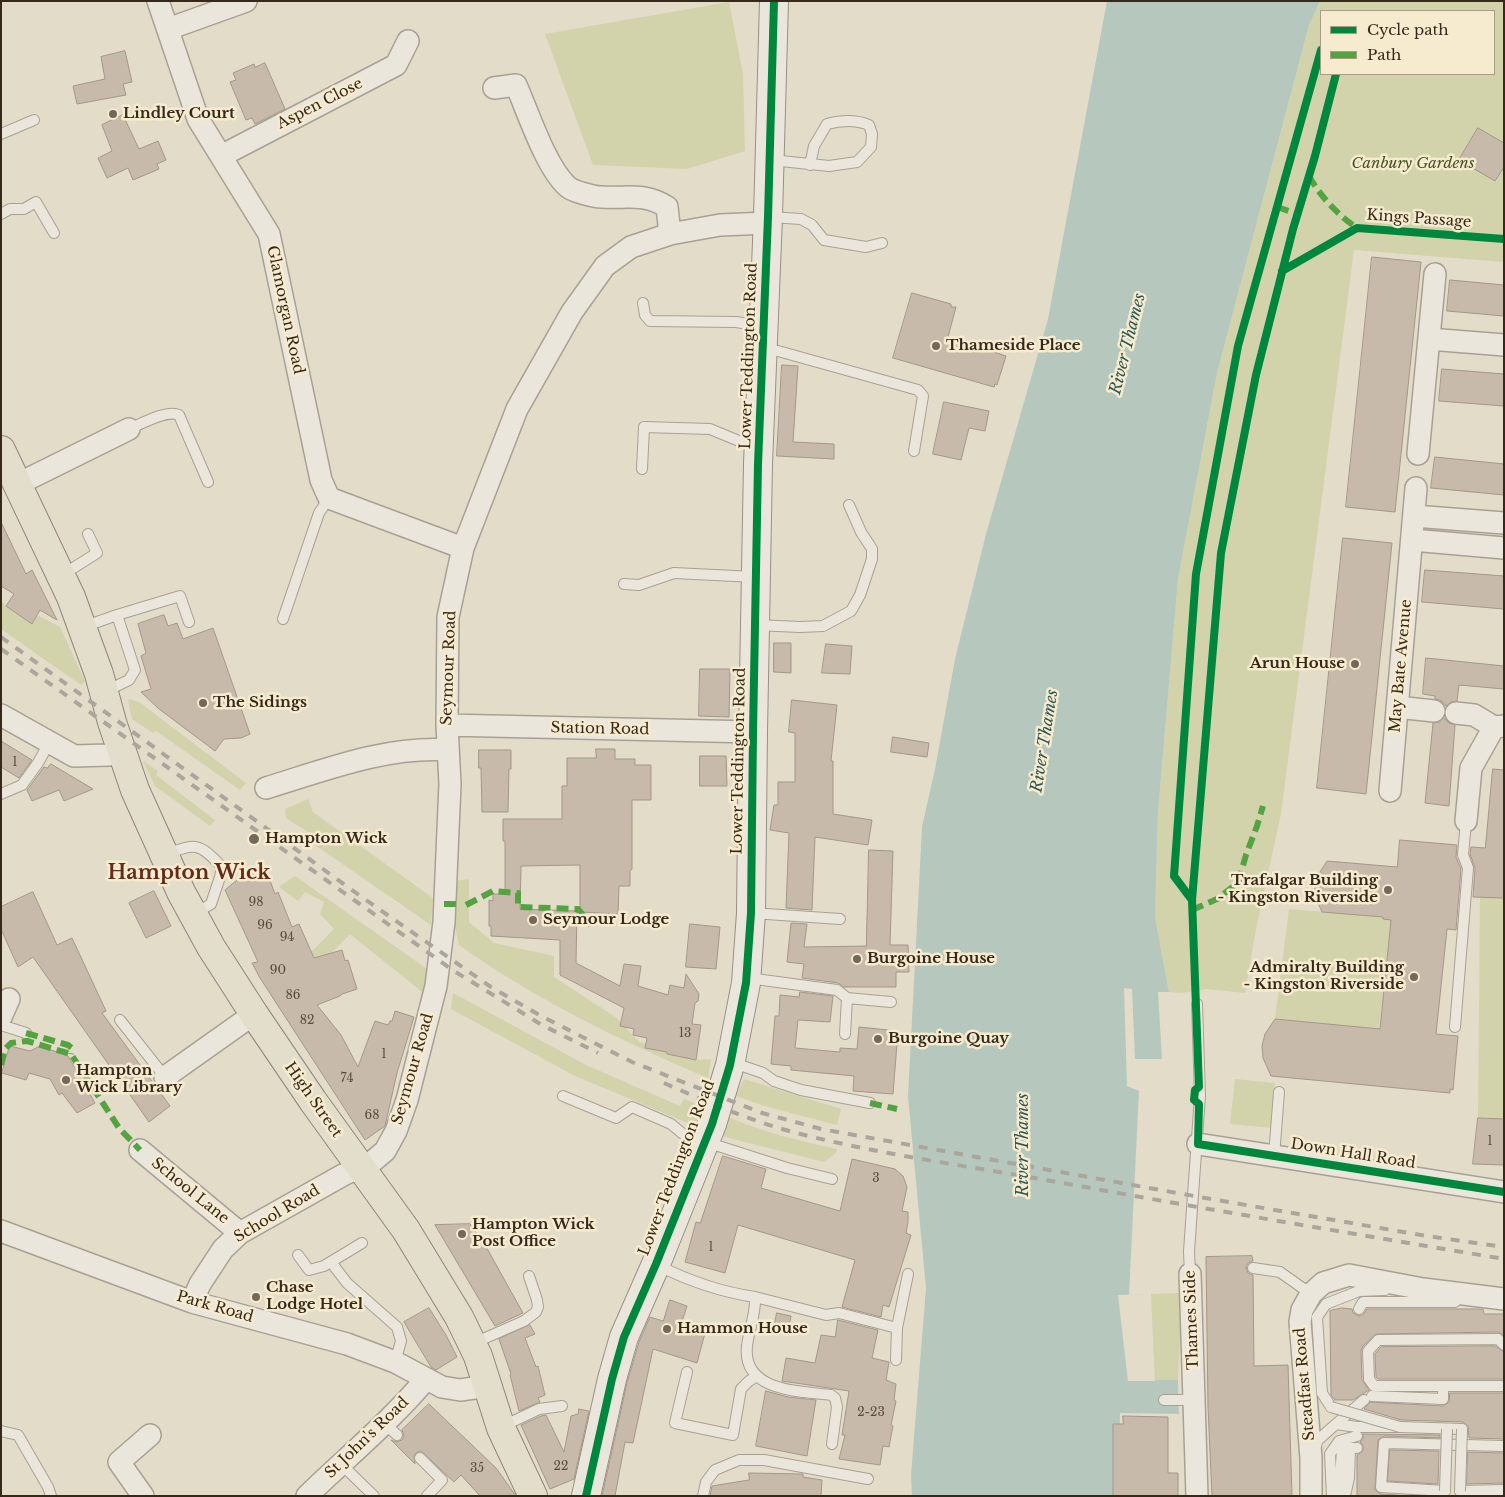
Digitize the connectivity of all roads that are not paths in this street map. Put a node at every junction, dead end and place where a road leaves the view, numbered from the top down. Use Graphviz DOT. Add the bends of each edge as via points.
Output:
graph roads {
  1 [pos="158,1"];
  2 [pos="246,1"];
  3 [pos="774,1"];
  4 [pos="168,29"];
  5 [pos="408,42"];
  6 [pos="494,88"];
  7 [pos="34,120"];
  8 [pos="1,134"];
  9 [pos="221,156"];
  10 [pos="770,160"];
  11 [pos="810,165"];
  12 [pos="1,214"];
  13 [pos="768,220"];
  14 [pos="54,233"];
  15 [pos="670,234"];
  16 [pos="882,242"];
  17 [pos="1435,274"];
  18 [pos="643,303"];
  19 [pos="763,338"];
  20 [pos="1429,339"];
  21 [pos="1504,346"];
  22 [pos="129,429"];
  23 [pos="759,446"];
  24 [pos="1,450"];
  25 [pos="914,451"];
  26 [pos="1418,454"];
  27 [pos="642,469"];
  28 [pos="208,482"];
  29 [pos="18,484"];
  30 [pos="1416,488"];
  31 [pos="329,498"];
  32 [pos="849,505"];
  33 [pos="1414,516"];
  34 [pos="1504,523"];
  35 [pos="88,534"];
  36 [pos="1412,540"];
  37 [pos="464,548"];
  38 [pos="1504,548"];
  39 [pos="61,576"];
  40 [pos="756,577"];
  41 [pos="624,584"];
  42 [pos="117,615"];
  43 [pos="283,618"];
  44 [pos="190,622"];
  45 [pos="755,625"];
  46 [pos="83,628"];
  47 [pos="106,694"];
  48 [pos="1397,707"];
  49 [pos="1434,711"];
  50 [pos="1456,713"];
  51 [pos="1,714"];
  52 [pos="447,725"];
  53 [pos="1499,726"];
  54 [pos="753,732"];
  55 [pos="49,743"];
  56 [pos="448,750"];
  57 [pos="121,752"];
  58 [pos="266,788"];
  59 [pos="2,790"];
  60 [pos="1390,791"];
  61 [pos="1466,821"];
  62 [pos="164,855"];
  63 [pos="751,913"];
  64 [pos="193,914"];
  65 [pos="840,919"];
  66 [pos="747,978"];
  67 [pos="847,998"];
  68 [pos="891,1002"];
  69 [pos="1196,1004"];
  70 [pos="254,1014"];
  71 [pos="120,1020"];
  72 [pos="1,1025"];
  73 [pos="1455,1027"];
  74 [pos="26,1033"];
  75 [pos="845,1034"];
  76 [pos="730,1062"];
  77 [pos="165,1077"];
  78 [pos="1279,1092"];
  79 [pos="563,1096"];
  80 [pos="870,1104"];
  81 [pos="1198,1144"];
  82 [pos="704,1146"];
  83 [pos="140,1150"];
  84 [pos="1274,1156"];
  85 [pos="362,1167"];
  86 [pos="832,1179"];
  87 [pos="1504,1192"];
  88 [pos="1,1231"];
  89 [pos="240,1232"];
  90 [pos="362,1243"];
  91 [pos="298,1255"];
  92 [pos="331,1262"];
  93 [pos="656,1264"];
  94 [pos="1253,1268"];
  95 [pos="908,1274"];
  96 [pos="1190,1274"];
  97 [pos="529,1276"];
  98 [pos="1423,1289"];
  99 [pos="1311,1294"];
  100 [pos="755,1297"];
  101 [pos="1504,1299"];
  102 [pos="192,1302"];
  103 [pos="1358,1309"];
  104 [pos="897,1328"];
  105 [pos="473,1344"];
  106 [pos="1504,1345"];
  107 [pos="896,1360"];
  108 [pos="395,1362"];
  109 [pos="687,1372"];
  110 [pos="757,1376"];
  111 [pos="426,1380"];
  112 [pos="488,1386"];
  113 [pos="1443,1386"];
  114 [pos="1504,1386"];
  115 [pos="1164,1400"];
  116 [pos="1195,1400"];
  117 [pos="562,1406"];
  118 [pos="1336,1424"];
  119 [pos="1400,1427"];
  120 [pos="500,1428"];
  121 [pos="1447,1429"];
  122 [pos="1,1431"];
  123 [pos="150,1435"];
  124 [pos="1357,1436"];
  125 [pos="832,1444"];
  126 [pos="1504,1446"];
  127 [pos="420,1458"];
  128 [pos="1312,1458"];
  129 [pos="340,1463"];
  130 [pos="868,1479"];
  131 [pos="1504,1490"];
  132 [pos="51,1496"];
  133 [pos="143,1496"];
  134 [pos="307,1496"];
  135 [pos="374,1496"];
  136 [pos="427,1496"];
  137 [pos="533,1496"];
  138 [pos="586,1496"];
  139 [pos="703,1496"];
  140 [pos="1197,1496"];
  141 [pos="1312,1496"];
  142 [pos="1332,1496"];
  143 [pos="1339,1496"];
  144 [pos="1345,1496"];
  1 -- 4 [label="street, Glamorgan Road"];
  2 -- 4 [label="street"];
  3 -- 10 [label="street, Lower Teddington Road"];
  4 -- 9 [label="street, Glamorgan Road" via="198,119"];
  5 -- 9 [label="street, Aspen Close" via="396,65"];
  6 -- 15 [label="street" via="516,85 550,164 569,188 599,197 635,196 656,200 667,208"];
  7 -- 8 [label="lane"];
  9 -- 31 [label="street, Glamorgan Road" via="269,234 321,480"];
  10 -- 11 [label="lane"];
  10 -- 13 [label="street, Lower Teddington Road"];
  11 -- 11 [label="lane" via="857,162 871,147 869,125 840,120 827,124 814,146"];
  12 -- 14 [label="lane" via="10,209 24,209 36,202"];
  13 -- 15 [label="street, Seymour Road"];
  13 -- 16 [label="lane" via="801,219 812,225 824,240 866,247"];
  13 -- 19 [label="street, Lower Teddington Road"];
  15 -- 37 [label="street, Seymour Road" via="631,247 605,266 572,312 517,410"];
  17 -- 20 [label="street"];
  18 -- 19 [label="lane" via="650,321 736,322"];
  19 -- 23 [label="street, Lower Teddington Road"];
  19 -- 25 [label="lane" via="778,352 918,390 923,396"];
  20 -- 21 [label="street"];
  20 -- 26 [label="street"];
  22 -- 28 [label="lane" via="159,416 179,415"];
  22 -- 29 [label="street"];
  23 -- 27 [label="lane" via="710,429 644,427"];
  23 -- 40 [label="street, Lower Teddington Road"];
  24 -- 29 [label="main road, High Street"];
  29 -- 39 [label="main road, High Street"];
  30 -- 33 [label="street, May Bate Avenue"];
  31 -- 37 [label="street"];
  31 -- 43 [label="lane" via="319,513"];
  32 -- 45 [label="lane" via="872,549 872,559 860,595 851,611 823,626"];
  33 -- 34 [label="street"];
  33 -- 36 [label="street, May Bate Avenue"];
  35 -- 39 [label="lane" via="97,553"];
  36 -- 38 [label="street"];
  36 -- 48 [label="street, May Bate Avenue"];
  37 -- 52 [label="street, Seymour Road" via="448,617"];
  39 -- 46 [label="main road, High Street"];
  40 -- 41 [label="lane" via="674,573 639,585"];
  40 -- 45 [label="street, Lower Teddington Road"];
  42 -- 44 [label="lane" via="180,596"];
  42 -- 46 [label="lane"];
  42 -- 47 [label="lane" via="135,670 129,680"];
  45 -- 54 [label="street, Lower Teddington Road"];
  46 -- 47 [label="main road, High Street"];
  47 -- 57 [label="main road, High Street"];
  48 -- 49 [label="street"];
  48 -- 60 [label="street, May Bate Avenue"];
  50 -- 53 [label="street" via="1474,715"];
  51 -- 55 [label="street"];
  52 -- 54 [label="street, Station Road"];
  52 -- 56 [label="street, Seymour Road"];
  53 -- 61 [label="street" via="1471,768"];
  54 -- 63 [label="street, Lower Teddington Road"];
  55 -- 57 [label="street" via="74,756"];
  55 -- 59 [label="lane" via="22,785"];
  56 -- 58 [label="street" via="392,752"];
  56 -- 85 [label="street, Seymour Road" via="450,784 444,913 436,986 396,1131 384,1151"];
  57 -- 62 [label="main road, High Street"];
  61 -- 73 [label="lane" via="1463,855 1468,868"];
  62 -- 64 [label="main road, High Street"];
  62 -- 64 [label="lane" via="186,847 198,847 206,850 222,867 211,904"];
  63 -- 65 [label="lane"];
  63 -- 66 [label="street, Lower Teddington Road"];
  64 -- 70 [label="main road, High Street"];
  66 -- 67 [label="lane" via="838,990"];
  66 -- 76 [label="street, Lower Teddington Road"];
  67 -- 68 [label="lane"];
  67 -- 75 [label="lane"];
  69 -- 81 [label="lane, Thames Side" via="1200,1096"];
  70 -- 77 [label="street"];
  70 -- 85 [label="main road, High Street"];
  71 -- 77 [label="lane"];
  72 -- 74 [label="lane"];
  76 -- 80 [label="lane" via="801,1090"];
  76 -- 82 [label="street, Lower Teddington Road"];
  78 -- 84 [label="lane"];
  79 -- 82 [label="lane" via="616,1118 632,1107 671,1124"];
  81 -- 84 [label="street, Down Hall Road"];
  81 -- 96 [label="lane, Thames Side"];
  82 -- 86 [label="lane"];
  82 -- 93 [label="street, Lower Teddington Road"];
  83 -- 89 [label="street, School Lane"];
  84 -- 87 [label="street, Down Hall Road"];
  85 -- 89 [label="street, School Road"];
  85 -- 105 [label="main road, High Street" via="429,1265"];
  88 -- 102 [label="street, Park Road"];
  89 -- 102 [label="street, School Road" via="223,1249"];
  90 -- 92 [label="lane"];
  91 -- 92 [label="lane" via="309,1270"];
  92 -- 108 [label="lane" via="347,1283 396,1327 401,1341"];
  93 -- 100 [label="lane" via="690,1280"];
  93 -- 138 [label="street, Lower Teddington Road" via="624,1337"];
  94 -- 99 [label="lane" via="1280,1272"];
  95 -- 104 [label="lane"];
  96 -- 116 [label="street, Thames Side"];
  97 -- 105 [label="lane" via="537,1300 536,1312 524,1321"];
  98 -- 99 [label="street" via="1348,1275 1323,1283"];
  98 -- 101 [label="street"];
  98 -- 119 [label="lane, bridge" via="1359,1290 1326,1304 1317,1317 1322,1392 1331,1406"];
  99 -- 128 [label="street, Steadfast Road" via="1302,1310 1300,1322"];
  100 -- 104 [label="lane"];
  100 -- 110 [label="lane" via="747,1347 748,1366"];
  101 -- 103 [label="lane" via="1363,1302"];
  102 -- 108 [label="street, Park Road" via="331,1339"];
  104 -- 107 [label="lane"];
  105 -- 112 [label="main road, High Street"];
  106 -- 113 [label="lane" via="1498,1339 1378,1340 1368,1351 1369,1379 1374,1386"];
  108 -- 111 [label="street, Park Road"];
  109 -- 110 [label="lane" via="675,1423 733,1435 741,1389"];
  110 -- 125 [label="lane" via="769,1385 835,1398 838,1406"];
  111 -- 112 [label="street, Park Road" via="451,1389"];
  111 -- 129 [label="street, St John's Road" via="391,1430"];
  112 -- 120 [label="main road, High Street"];
  113 -- 114 [label="lane"];
  113 -- 118 [label="lane" via="1443,1398 1368,1398"];
  115 -- 116 [label="lane"];
  116 -- 140 [label="street, Thames Side"];
  117 -- 120 [label="lane" via="539,1409"];
  118 -- 119 [label="lane"];
  118 -- 128 [label="lane" via="1318,1440"];
  119 -- 121 [label="lane"];
  120 -- 137 [label="main road, High Street"];
  121 -- 126 [label="lane, bridge" via="1445,1491 1381,1487 1384,1443"];
  121 -- 131 [label="lane, bridge" via="1462,1430 1460,1491"];
  122 -- 132 [label="lane" via="18,1435"];
  123 -- 133 [label="street" via="119,1462"];
  124 -- 142 [label="lane" via="1339,1441 1330,1454"];
  127 -- 136 [label="lane" via="442,1480"];
  128 -- 141 [label="street, Steadfast Road"];
  129 -- 134 [label="street, St John's Road"];
  129 -- 135 [label="lane"];
  130 -- 139 [label="lane" via="764,1460 739,1460 715,1470 706,1482"];
  143 -- 144 [label="lane" via="1342,1449 1353,1448"];
}
